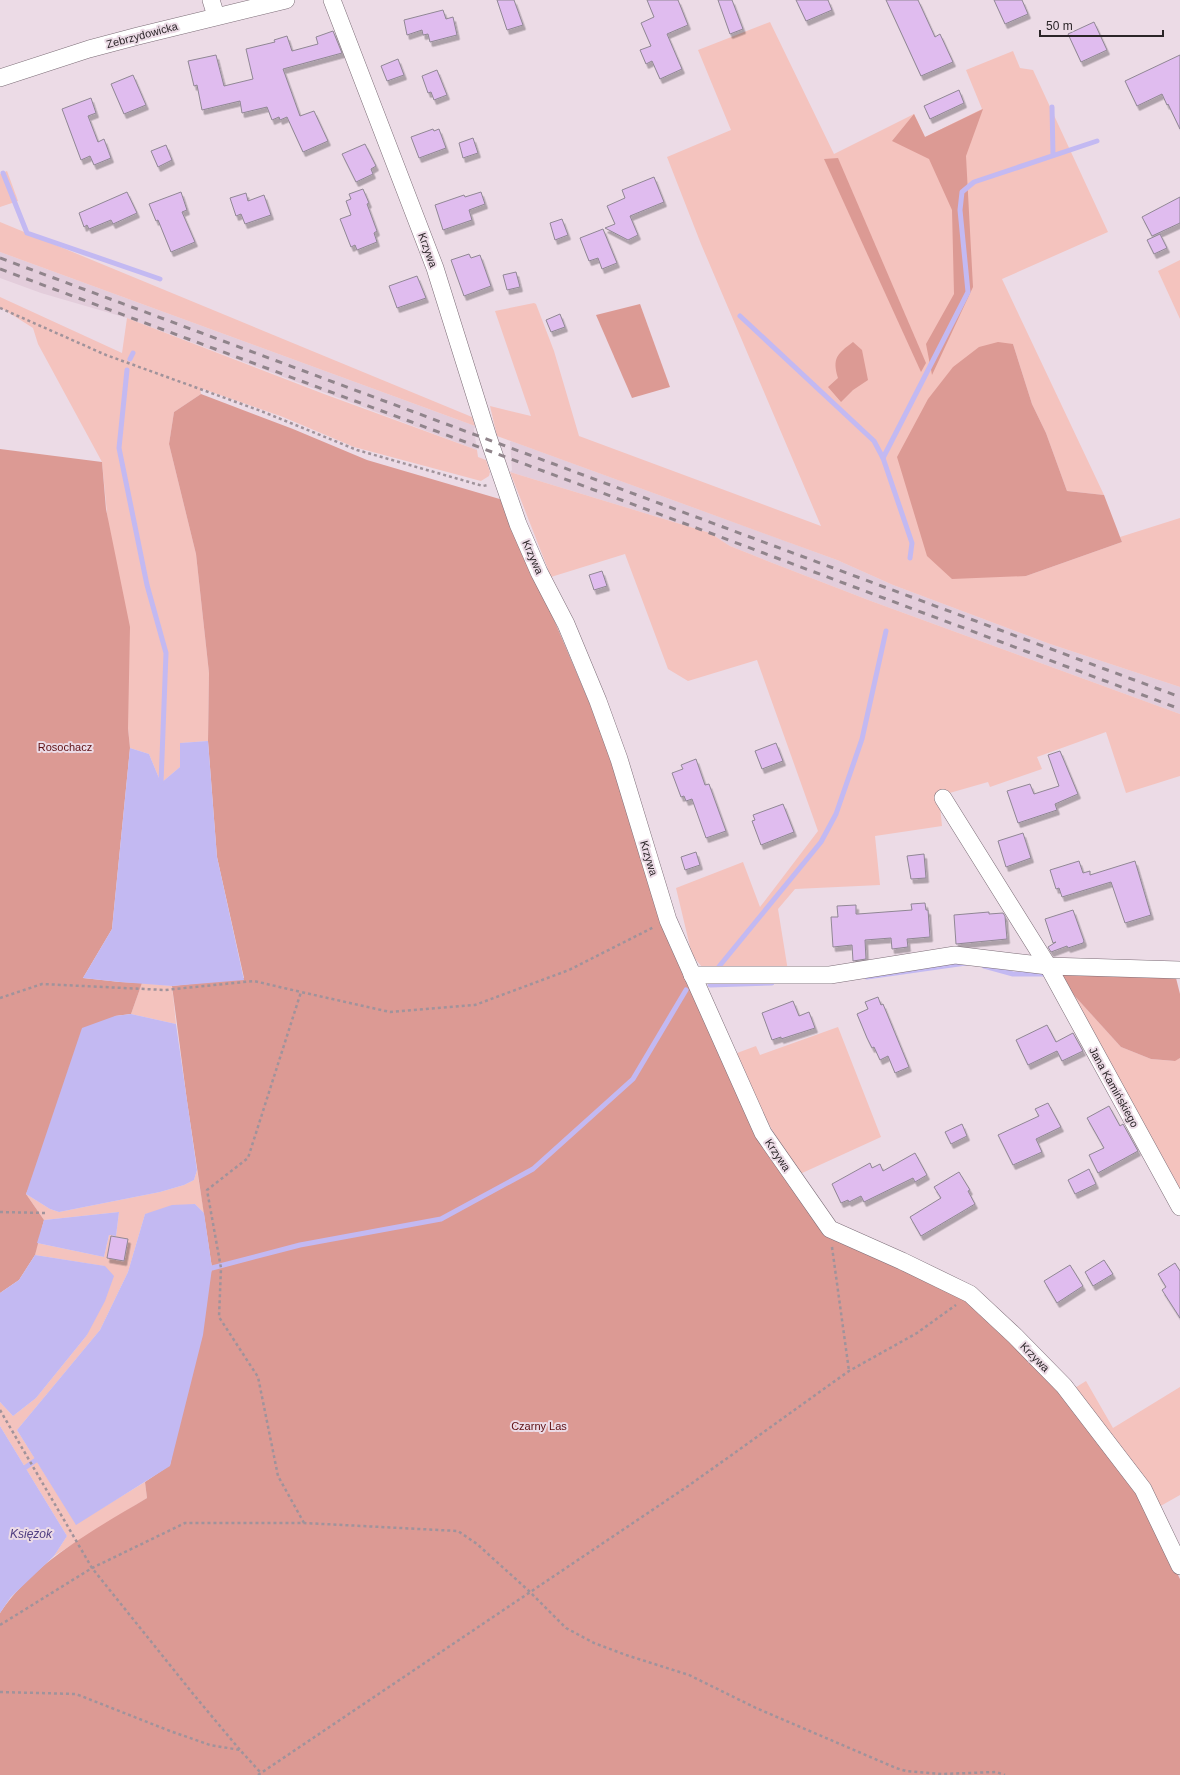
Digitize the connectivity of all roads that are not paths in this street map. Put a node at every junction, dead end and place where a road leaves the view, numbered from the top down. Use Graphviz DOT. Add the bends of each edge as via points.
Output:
graph roads {
  1 [pos="211,0"];
  2 [pos="286,0"];
  3 [pos="332,0"];
  4 [pos="216,16"];
  5 [pos="0,78"];
  6 [pos="943,798"];
  7 [pos="1048,966"];
  8 [pos="1180,970"];
  9 [pos="692,975"];
  10 [pos="1180,1208"];
  11 [pos="1180,1566"];
  1 -- 4 [label="street"];
  2 -- 4 [label="street, Zebrzydowicka"];
  3 -- 9 [label="street, Krzywa" via="435,268 524,538 566,624 598,701 619,759 668,920"];
  4 -- 5 [label="street, Zebrzydowicka" via="89,49"];
  6 -- 7 [label="street, Jana Kamińskiego"];
  7 -- 8 [label="street"];
  7 -- 9 [label="street" via="955,955 830,975"];
  7 -- 10 [label="street, Jana Kamińskiego"];
  9 -- 11 [label="street, Krzywa" via="763,1133 830,1228 970,1294 1015,1336 1064,1386 1143,1489"];
}
